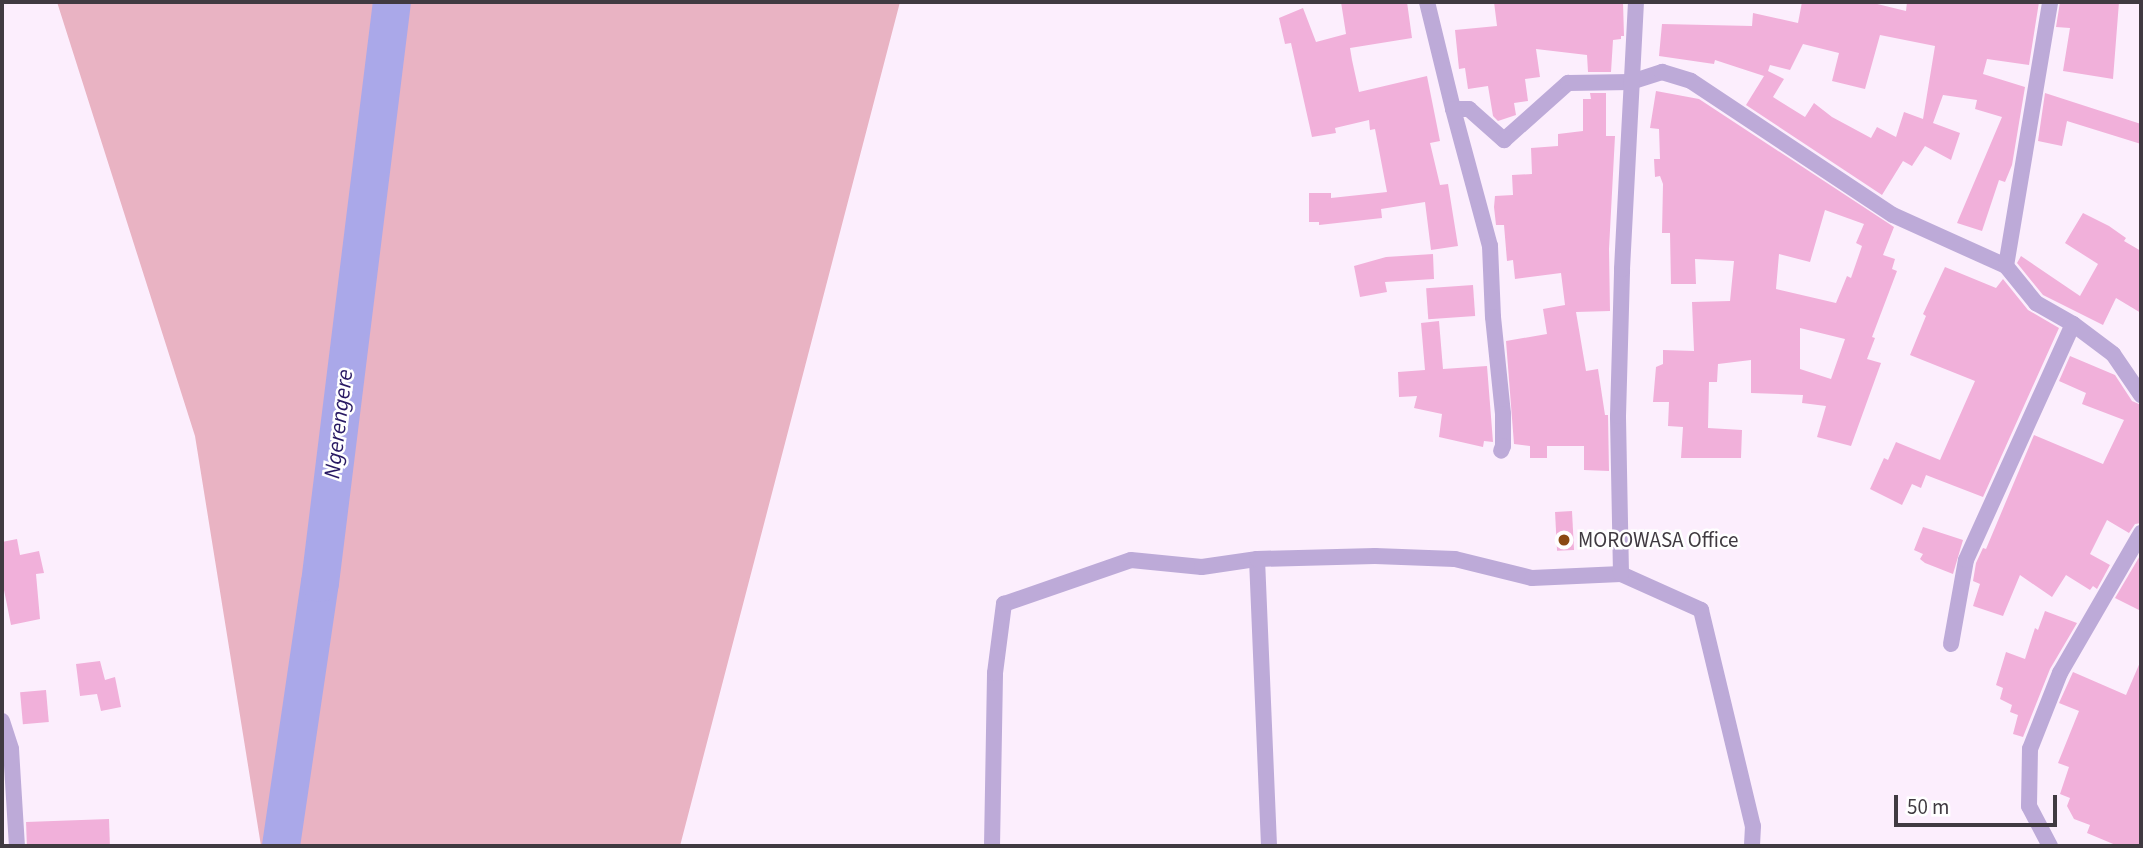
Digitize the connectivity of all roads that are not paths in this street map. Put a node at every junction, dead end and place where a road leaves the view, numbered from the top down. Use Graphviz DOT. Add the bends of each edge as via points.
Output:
graph roads {
  1 [pos="1427,2"];
  2 [pos="1636,2"];
  3 [pos="2050,2"];
  4 [pos="1631,82"];
  5 [pos="1453,109"];
  6 [pos="2006,266"];
  7 [pos="2073,324"];
  8 [pos="2141,395"];
  9 [pos="1501,451"];
  10 [pos="2141,533"];
  11 [pos="1257,559"];
  12 [pos="1622,574"];
  13 [pos="1951,644"];
  14 [pos="2,721"];
  15 [pos="17,846"];
  16 [pos="992,846"];
  17 [pos="1269,846"];
  18 [pos="1752,846"];
  19 [pos="2050,846"];
  1 -- 5 [label="street"];
  2 -- 4 [label="street"];
  3 -- 6 [label="street"];
  4 -- 5 [label="street" via="1568,83 1504,140 1469,109"];
  4 -- 6 [label="street" via="1662,72 1691,81 1893,215"];
  4 -- 12 [label="street" via="1618,416"];
  5 -- 9 [label="street" via="1490,246 1503,414"];
  6 -- 7 [label="street" via="2036,303"];
  7 -- 8 [label="street" via="2113,354"];
  7 -- 13 [label="street" via="1966,560"];
  10 -- 19 [label="street" via="2060,673 2030,748 2029,806"];
  11 -- 12 [label="street" via="1455,559 1532,578"];
  11 -- 16 [label="street" via="1202,567 1130,559 1004,604 995,673"];
  11 -- 17 [label="street"];
  12 -- 18 [label="street" via="1701,610 1753,826"];
  14 -- 15 [label="street" via="11,749"];
}
